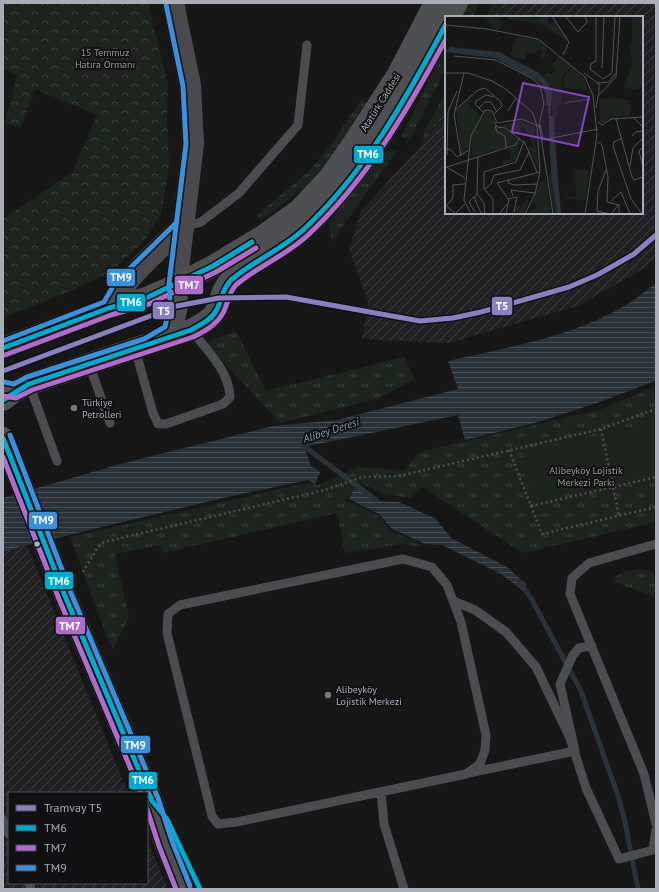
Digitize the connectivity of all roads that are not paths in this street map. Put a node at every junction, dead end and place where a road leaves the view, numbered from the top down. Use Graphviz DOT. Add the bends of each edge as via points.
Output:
graph roads {
  1 [pos="173,3"];
  2 [pos="435,3"];
  3 [pos="457,3"];
  4 [pos="450,16"];
  5 [pos="445,26"];
  6 [pos="307,45"];
  7 [pos="182,227"];
  8 [pos="176,284"];
  9 [pos="109,308"];
  10 [pos="191,330"];
  11 [pos="7,345"];
  12 [pos="141,347"];
  13 [pos="89,364"];
  14 [pos="12,391"];
  15 [pos="110,422"];
  16 [pos="3,438"];
  17 [pos="57,461"];
  18 [pos="656,544"];
  19 [pos="453,601"];
  20 [pos="592,646"];
  21 [pos="575,751"];
  22 [pos="466,774"];
  23 [pos="381,792"];
  24 [pos="152,801"];
  25 [pos="3,820"];
  26 [pos="656,824"];
  27 [pos="656,830"];
  28 [pos="8,832"];
  29 [pos="184,889"];
  30 [pos="200,889"];
  31 [pos="404,889"];
  1 -- 7 [label="main road" via="190,85 192,136 189,187"];
  2 -- 8 [label="main road, Atatürk Caddesi" via="356,141 315,194 299,210 263,236"];
  3 -- 4 [label="main road"];
  5 -- 10 [label="main road, Atatürk Caddesi" via="418,78 335,198 302,231 229,281 219,298 217,310"];
  6 -- 7 [label="lane" via="298,125 239,193 201,222"];
  7 -- 8 [label="main road"];
  7 -- 9 [label="main road" via="120,288"];
  8 -- 9 [label="main road, Atatürk Caddesi" via="146,298"];
  8 -- 12 [label="main road" via="177,306 171,332"];
  9 -- 11 [label="main road, Atatürk Caddesi"];
  10 -- 12 [label="main road, Atatürk Caddesi"];
  10 -- 12 [label="lane" via="220,366 230,389 230,397 223,404 166,424 158,424 153,413"];
  12 -- 13 [label="main road, Atatürk Caddesi"];
  13 -- 14 [label="main road, Atatürk Caddesi"];
  13 -- 15 [label="lane"];
  14 -- 17 [label="lane"];
  16 -- 24 [label="main road"];
  18 -- 20 [label="lane" via="589,563 572,578 570,594"];
  19 -- 21 [label="lane" via="475,610 506,632 536,666"];
  19 -- 22 [label="lane" via="461,622 486,735 485,750 480,764"];
  19 -- 23 [label="lane" via="446,585 432,567 403,559 180,605 168,614 169,641 212,816 218,824"];
  20 -- 21 [label="lane" via="579,648 573,655 560,684"];
  20 -- 26 [label="lane" via="644,774"];
  21 -- 22 [label="lane"];
  21 -- 27 [label="lane" via="586,788 619,859 653,850"];
  22 -- 23 [label="lane"];
  23 -- 31 [label="lane" via="384,824"];
  24 -- 29 [label="main road" via="165,843"];
  24 -- 30 [label="main road" via="167,819"];
  25 -- 28 [label="lane"];
}
